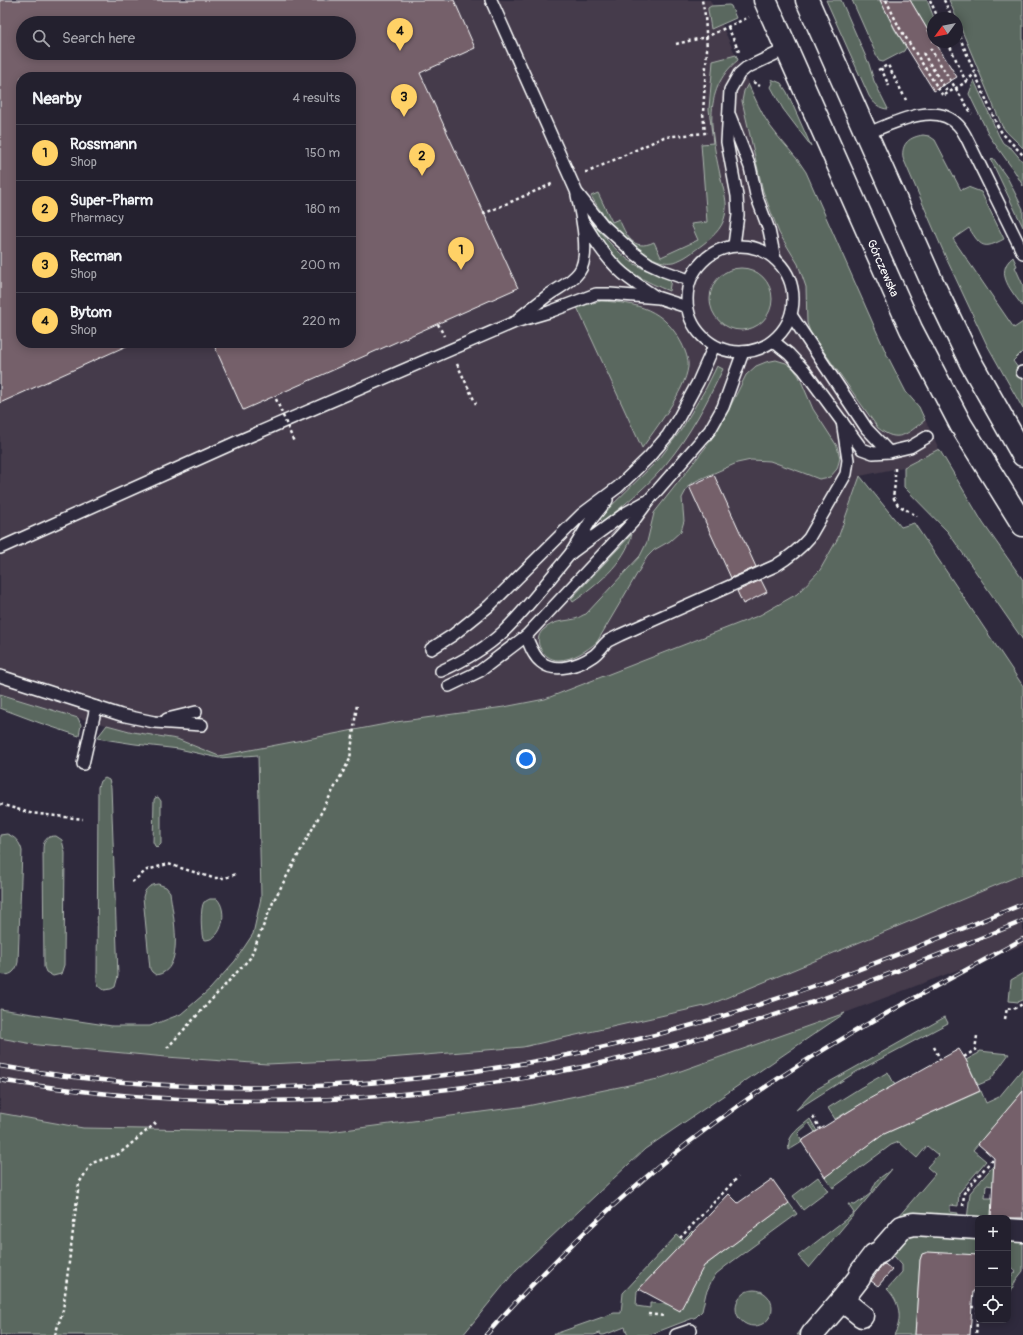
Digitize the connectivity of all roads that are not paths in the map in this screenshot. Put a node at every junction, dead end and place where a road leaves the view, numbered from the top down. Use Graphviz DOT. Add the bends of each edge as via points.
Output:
graph roads {
  1 [pos="491,0"];
  2 [pos="807,0"];
  3 [pos="758,8"];
  4 [pos="786,49"];
  5 [pos="729,113"];
  6 [pos="866,134"];
  7 [pos="577,193"];
  8 [pos="582,219"];
  9 [pos="734,245"];
  10 [pos="1023,253"];
  11 [pos="776,259"];
  12 [pos="689,280"];
  13 [pos="659,298"];
  14 [pos="686,307"];
  15 [pos="790,315"];
  16 [pos="515,322"];
  17 [pos="773,341"];
  18 [pos="714,346"];
  19 [pos="743,352"];
  20 [pos="842,421"];
  21 [pos="927,437"];
  22 [pos="889,452"];
  23 [pos="1023,455"];
  24 [pos="618,487"];
  25 [pos="649,500"];
  26 [pos="1023,524"];
  27 [pos="0,548"];
  28 [pos="571,553"];
  29 [pos="526,636"];
  30 [pos="431,649"];
  31 [pos="441,671"];
  32 [pos="0,676"];
  33 [pos="449,686"];
  34 [pos="96,707"];
  35 [pos="196,712"];
  36 [pos="154,722"];
  37 [pos="202,725"];
  38 [pos="83,764"];
  39 [pos="970,1227"];
  40 [pos="1011,1230"];
  41 [pos="1023,1231"];
  42 [pos="842,1300"];
  43 [pos="862,1316"];
  44 [pos="691,1330"];
  45 [pos="676,1335"];
  46 [pos="812,1335"];
  1 -- 7 [label="lane"];
  2 -- 6 [label="main road"];
  3 -- 4 [label="main road, Górczewska"];
  4 -- 5 [label="lane" via="746,68 739,74 730,90"];
  4 -- 26 [label="main road, Górczewska" via="910,329 961,425"];
  5 -- 9 [label="lane" via="727,142 738,215"];
  5 -- 11 [label="lane" via="750,167"];
  6 -- 10 [label="lane" via="910,117 926,114 944,116 958,124"];
  6 -- 23 [label="main road" via="971,363"];
  7 -- 8 [label="lane"];
  7 -- 12 [label="lane" via="602,224 634,254 654,266"];
  8 -- 13 [label="lane" via="598,245 619,270"];
  8 -- 16 [label="lane" via="584,257 580,271"];
  9 -- 11 [label="lane" via="763,250"];
  9 -- 12 [label="lane" via="706,256"];
  11 -- 15 [label="lane" via="792,285"];
  12 -- 14 [label="lane"];
  13 -- 14 [label="lane"];
  13 -- 16 [label="lane" via="596,294"];
  14 -- 18 [label="lane" via="701,336"];
  15 -- 17 [label="lane" via="784,329"];
  15 -- 22 [label="lane" via="867,429"];
  16 -- 27 [label="lane" via="241,440"];
  17 -- 19 [label="lane" via="759,349"];
  17 -- 20 [label="lane" via="804,370"];
  18 -- 19 [label="lane" via="728,351"];
  18 -- 24 [label="lane" via="698,382 668,435 649,458"];
  19 -- 25 [label="lane" via="722,407 710,430"];
  20 -- 22 [label="lane" via="862,449 873,454"];
  20 -- 29 [label="lane" via="848,460 846,474 809,538 791,556 775,566 608,641 594,655 565,668 550,667 541,663 533,653"];
  21 -- 22 [label="lane" via="910,447"];
  24 -- 28 [label="lane" via="591,520"];
  24 -- 30 [label="lane" via="582,514 489,606"];
  25 -- 28 [label="lane" via="627,512"];
  25 -- 29 [label="lane" via="632,523"];
  28 -- 31 [label="lane" via="503,632 480,650"];
  29 -- 33 [label="lane" via="480,671"];
  32 -- 34 [label="lane"];
  34 -- 36 [label="lane"];
  34 -- 38 [label="lane"];
  35 -- 36 [label="lane"];
  36 -- 37 [label="lane"];
  39 -- 42 [label="main road" via="914,1224 902,1227 874,1256"];
  40 -- 41 [label="main road"];
  42 -- 43 [label="main road"];
  42 -- 46 [label="main road"];
  44 -- 45 [label="lane"];
}
